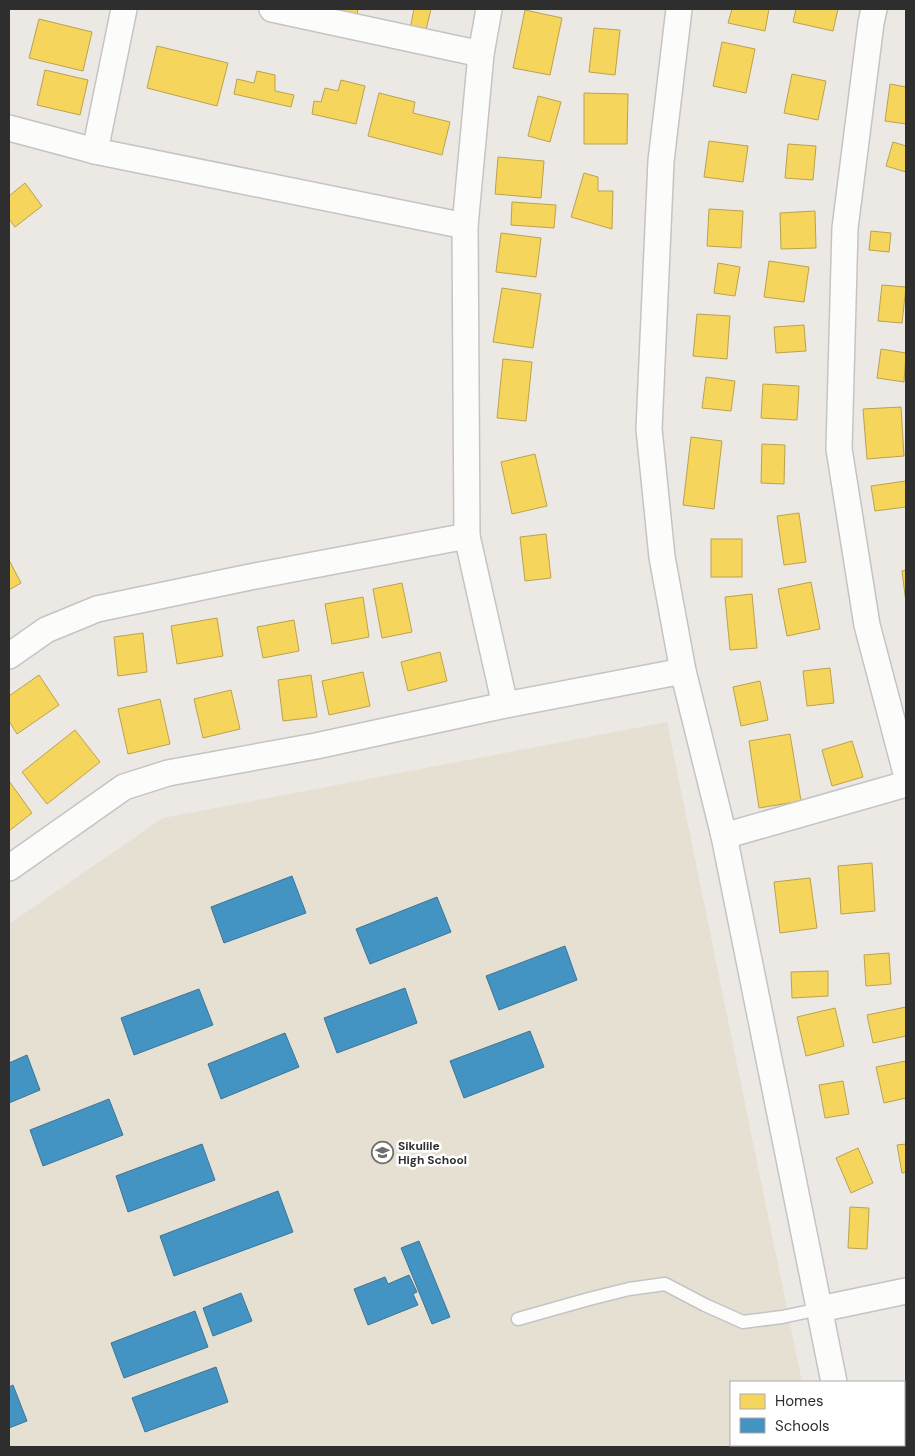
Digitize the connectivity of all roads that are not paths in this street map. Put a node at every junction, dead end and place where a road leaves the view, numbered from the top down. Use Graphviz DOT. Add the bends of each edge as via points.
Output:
graph roads {
  1 [pos="124,9"];
  2 [pos="272,9"];
  3 [pos="489,9"];
  4 [pos="679,9"];
  5 [pos="874,9"];
  6 [pos="481,54"];
  7 [pos="9,128"];
  8 [pos="95,150"];
  9 [pos="465,226"];
  10 [pos="467,536"];
  11 [pos="9,656"];
  12 [pos="683,670"];
  13 [pos="505,705"];
  14 [pos="906,773"];
  15 [pos="906,784"];
  16 [pos="724,836"];
  17 [pos="9,868"];
  18 [pos="906,1291"];
  19 [pos="820,1309"];
  20 [pos="518,1318"];
  21 [pos="834,1381"];
  1 -- 8 [label="street"];
  2 -- 6 [label="street"];
  3 -- 6 [label="street"];
  4 -- 12 [label="street" via="661,161 649,429 662,557"];
  5 -- 14 [label="street" via="845,228 839,449 867,625"];
  6 -- 9 [label="street"];
  7 -- 8 [label="street"];
  8 -- 9 [label="street"];
  9 -- 10 [label="street"];
  10 -- 11 [label="street" via="250,576 97,609 46,630"];
  10 -- 13 [label="street"];
  12 -- 13 [label="street"];
  12 -- 16 [label="street"];
  13 -- 17 [label="street" via="316,746 168,773 124,787"];
  15 -- 16 [label="street"];
  16 -- 19 [label="street"];
  18 -- 19 [label="street"];
  19 -- 20 [label="lane" via="743,1322 665,1284 589,1298"];
  19 -- 21 [label="street"];
}
